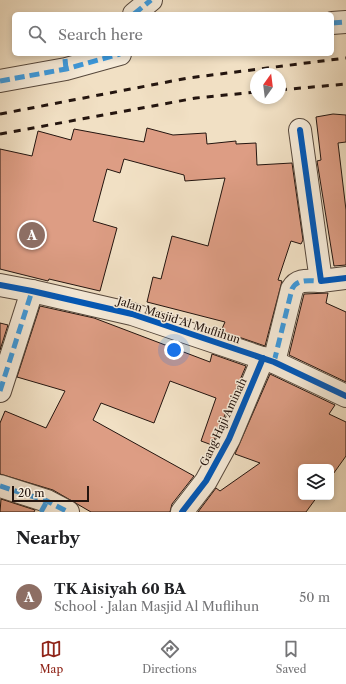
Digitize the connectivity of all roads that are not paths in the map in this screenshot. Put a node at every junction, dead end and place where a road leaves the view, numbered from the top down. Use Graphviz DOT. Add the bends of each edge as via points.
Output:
graph roads {
  1 [pos="346,22"];
  2 [pos="334,23"];
  3 [pos="105,56"];
  4 [pos="66,61"];
  5 [pos="0,81"];
  6 [pos="300,130"];
  7 [pos="346,278"];
  8 [pos="321,281"];
  9 [pos="0,285"];
  10 [pos="32,291"];
  11 [pos="269,360"];
  12 [pos="0,391"];
  13 [pos="346,396"];
  14 [pos="0,486"];
  15 [pos="44,507"];
  16 [pos="68,512"];
  17 [pos="182,512"];
  1 -- 2 [label="street"];
  3 -- 4 [label="street"];
  4 -- 5 [label="street"];
  6 -- 8 [label="street"];
  7 -- 8 [label="street, Gang Haji Aminah"];
  8 -- 11 [label="street, Gang Haji Aminah" via="300,281 295,284"];
  9 -- 10 [label="street, Jalan Masjid Al Muflihun"];
  10 -- 11 [label="street, Jalan Masjid Al Muflihun" via="132,314"];
  10 -- 12 [label="street"];
  11 -- 13 [label="street, Jalan Masjid Al Muflihun"];
  11 -- 17 [label="street, Gang Haji Aminah" via="206,481"];
  14 -- 15 [label="street"];
  15 -- 16 [label="street"];
}
